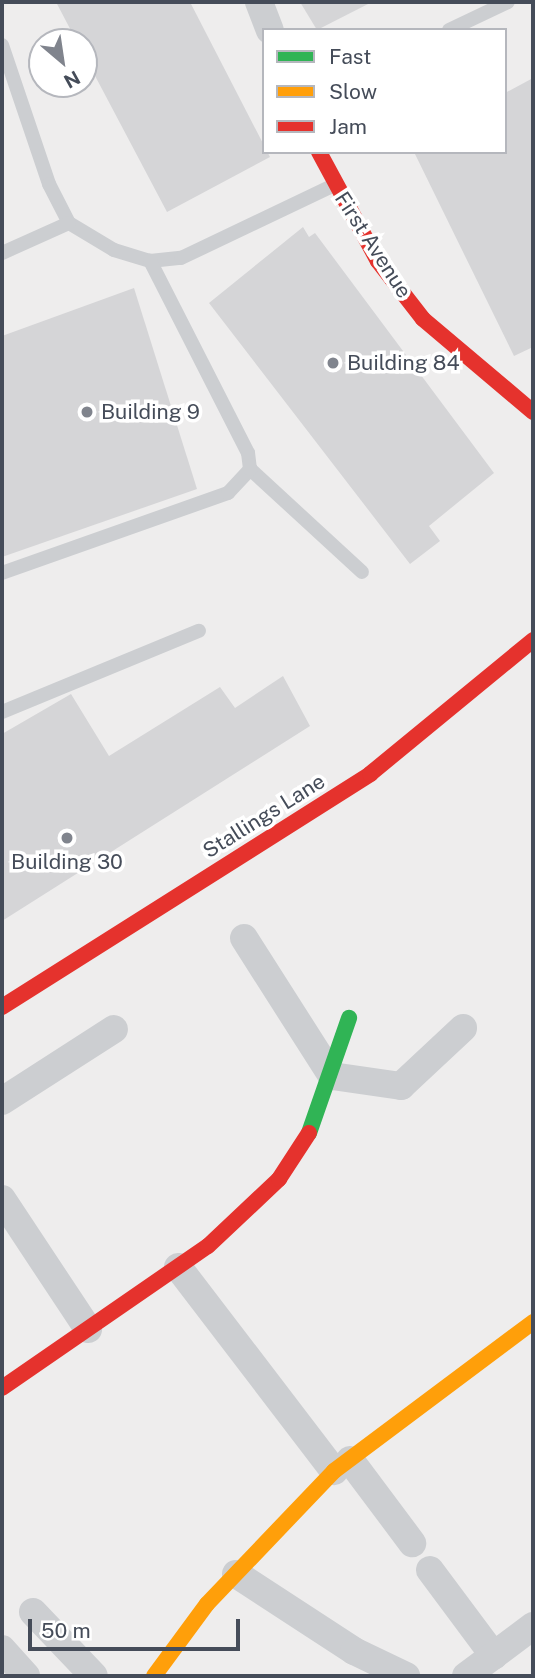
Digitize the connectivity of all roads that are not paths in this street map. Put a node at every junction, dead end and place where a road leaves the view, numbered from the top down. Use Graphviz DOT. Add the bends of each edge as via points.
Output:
graph roads {
  1 [pos="259,2"];
  2 [pos="508,2"];
  3 [pos="269,28"];
  4 [pos="453,28"];
  5 [pos="2,45"];
  6 [pos="320,154"];
  7 [pos="334,186"];
  8 [pos="69,223"];
  9 [pos="2,253"];
  10 [pos="150,261"];
  11 [pos="533,412"];
  12 [pos="250,469"];
  13 [pos="362,572"];
  14 [pos="2,573"];
  15 [pos="199,631"];
  16 [pos="533,640"];
  17 [pos="2,712"];
  18 [pos="244,938"];
  19 [pos="2,1007"];
  20 [pos="349,1018"];
  21 [pos="463,1028"];
  22 [pos="114,1029"];
  23 [pos="332,1076"];
  24 [pos="2,1101"];
  25 [pos="2,1199"];
  26 [pos="178,1267"];
  27 [pos="533,1322"];
  28 [pos="88,1329"];
  29 [pos="2,1388"];
  30 [pos="342,1466"];
  31 [pos="412,1544"];
  32 [pos="430,1570"];
  33 [pos="236,1574"];
  34 [pos="33,1612"];
  35 [pos="533,1626"];
  36 [pos="2,1649"];
  37 [pos="494,1656"];
  38 [pos="26,1676"];
  39 [pos="94,1676"];
  40 [pos="155,1676"];
  41 [pos="407,1676"];
  42 [pos="466,1676"];
  1 -- 3 [label="street"];
  2 -- 4 [label="lane"];
  5 -- 8 [label="lane" via="49,184"];
  6 -- 7 [label="street, First Avenue"];
  7 -- 10 [label="lane" via="218,242"];
  7 -- 11 [label="street, First Avenue" via="379,261 423,319 458,355"];
  8 -- 9 [label="lane"];
  8 -- 10 [label="lane" via="114,250"];
  10 -- 12 [label="lane" via="248,453"];
  12 -- 13 [label="lane"];
  12 -- 14 [label="lane" via="228,493"];
  15 -- 17 [label="lane"];
  16 -- 19 [label="street, Stallings Lane" via="370,774"];
  18 -- 23 [label="street"];
  20 -- 23 [label="street"];
  21 -- 23 [label="street" via="401,1086"];
  22 -- 24 [label="street"];
  23 -- 26 [label="street" via="319,1117 279,1179"];
  25 -- 28 [label="street"];
  26 -- 28 [label="street"];
  26 -- 30 [label="street"];
  27 -- 30 [label="street"];
  28 -- 29 [label="street"];
  30 -- 31 [label="street"];
  30 -- 33 [label="street"];
  32 -- 37 [label="street"];
  33 -- 40 [label="street"];
  33 -- 41 [label="street" via="354,1651"];
  34 -- 39 [label="street"];
  35 -- 37 [label="street"];
  36 -- 38 [label="street"];
  37 -- 42 [label="street"];
}
